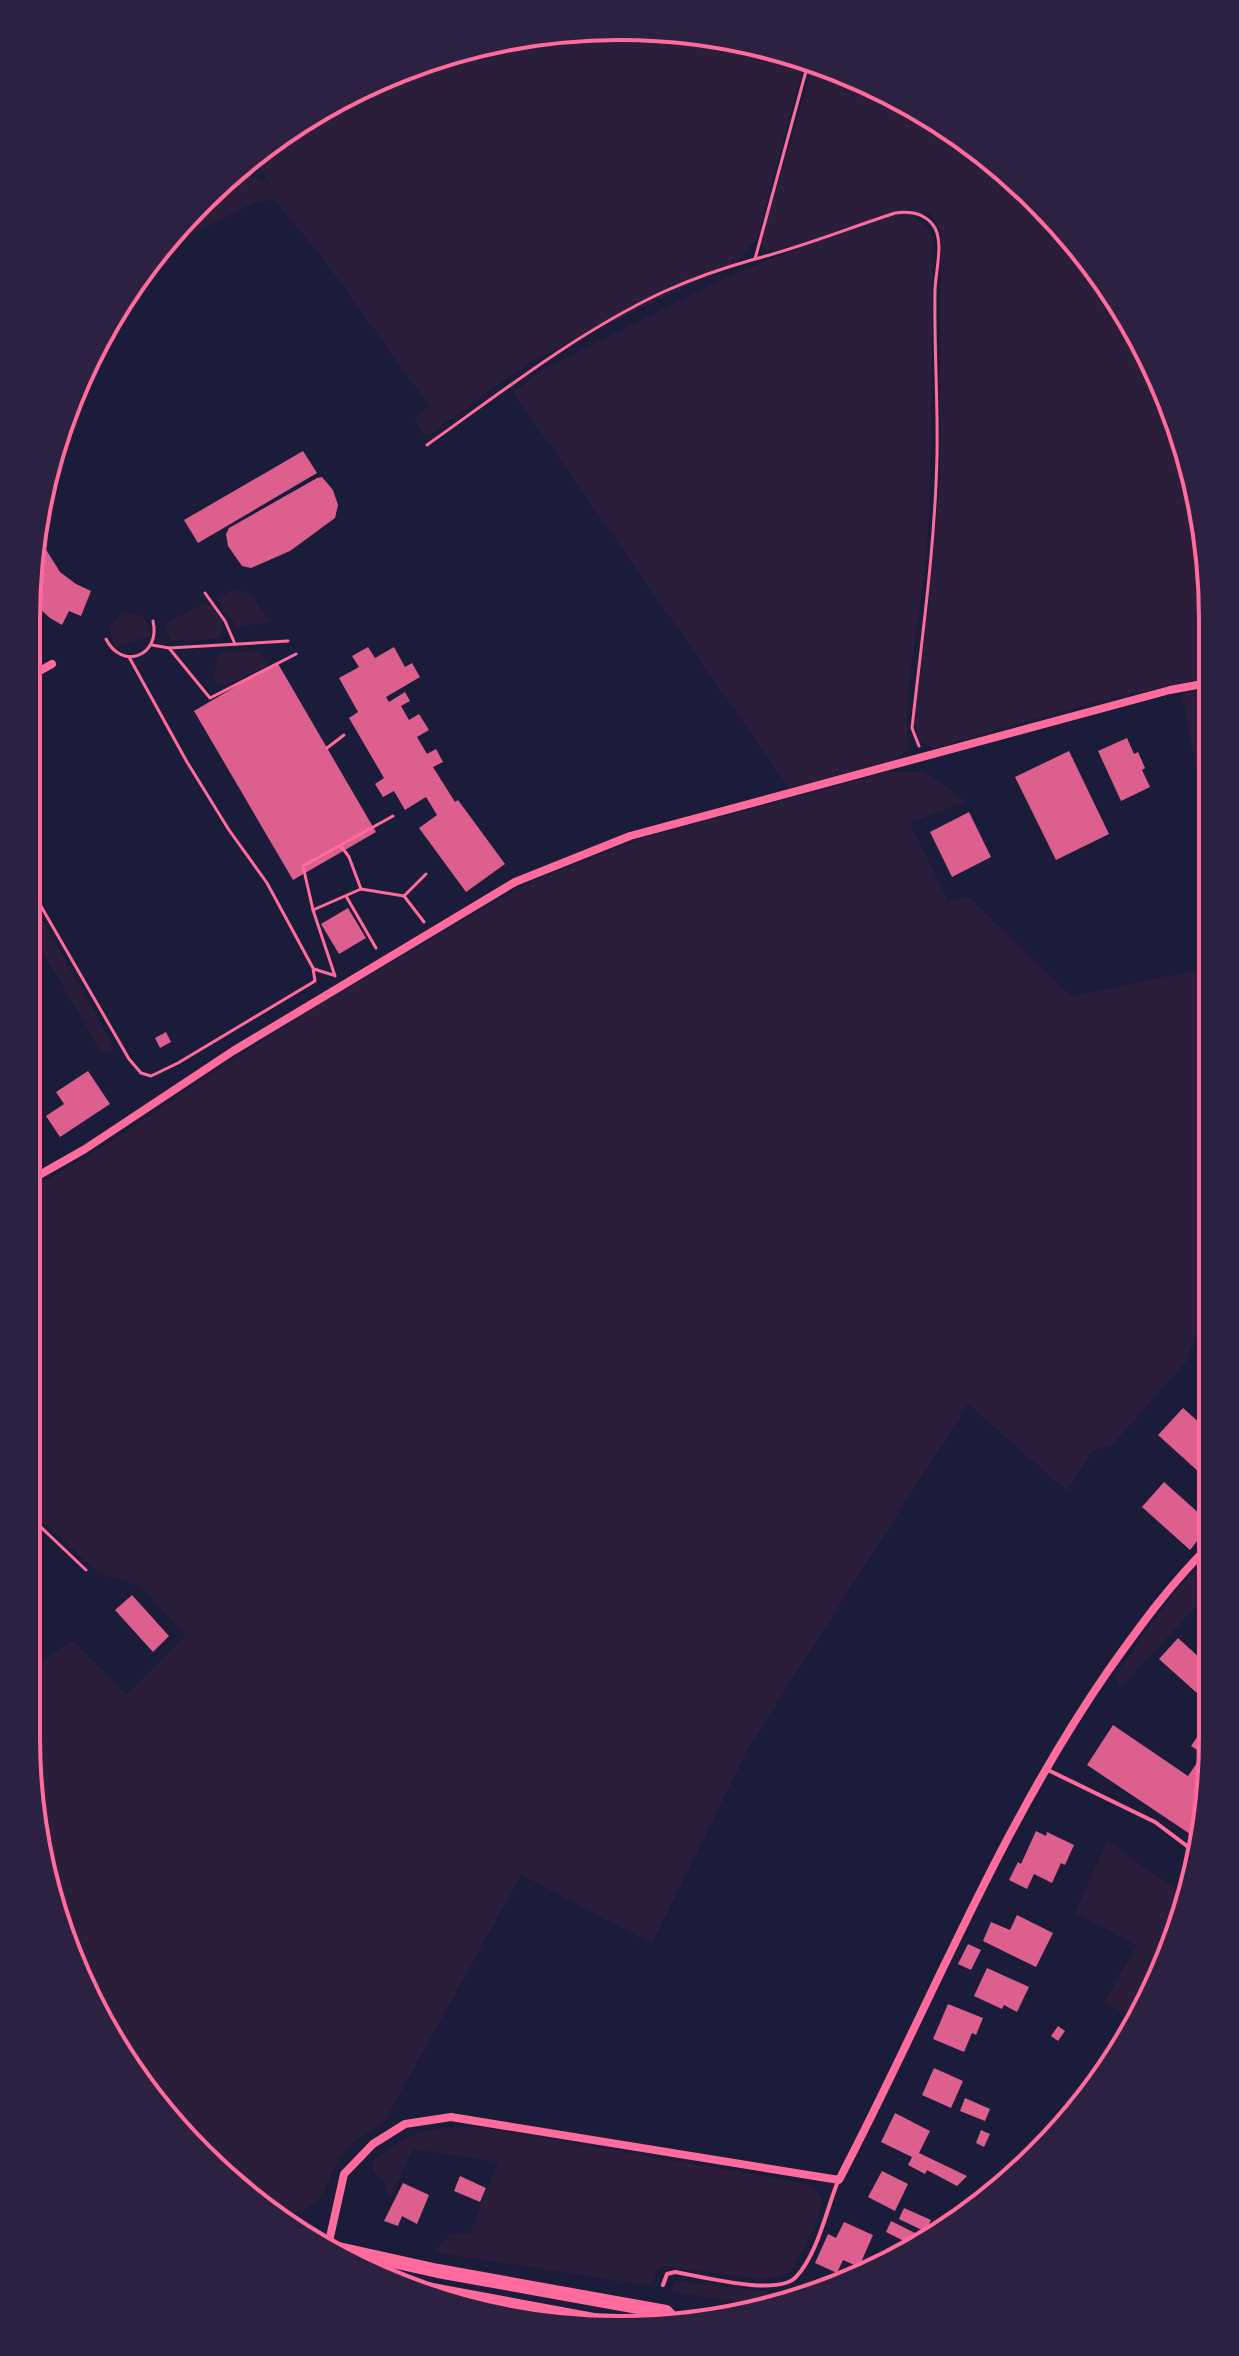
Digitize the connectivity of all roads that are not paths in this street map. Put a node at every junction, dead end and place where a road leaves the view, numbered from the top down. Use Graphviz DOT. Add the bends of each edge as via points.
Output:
graph roads {
  1 [pos="52,664"];
  2 [pos="40,671"];
  3 [pos="1199,685"];
  4 [pos="40,1175"];
  5 [pos="1199,1557"];
  6 [pos="1046,1769"];
  7 [pos="1188,1847"];
  8 [pos="839,2180"];
  9 [pos="328,2237"];
  10 [pos="358,2253"];
  11 [pos="663,2285"];
  12 [pos="486,2300"];
  13 [pos="546,2311"];
  14 [pos="668,2314"];
  1 -- 2 [label="street"];
  3 -- 4 [label="street" via="617,841 515,882 233,1051"];
  5 -- 6 [label="street" via="1151,1609"];
  6 -- 7 [label="lane" via="1155,1822"];
  6 -- 8 [label="street" via="1000,1849"];
  8 -- 9 [label="street" via="451,2117 405,2124 373,2144 344,2174"];
  8 -- 11 [label="lane" via="818,2239 795,2279 781,2285 742,2284 675,2272 667,2274"];
  10 -- 14 [label="main road"];
  12 -- 13 [label="main road"];
}
